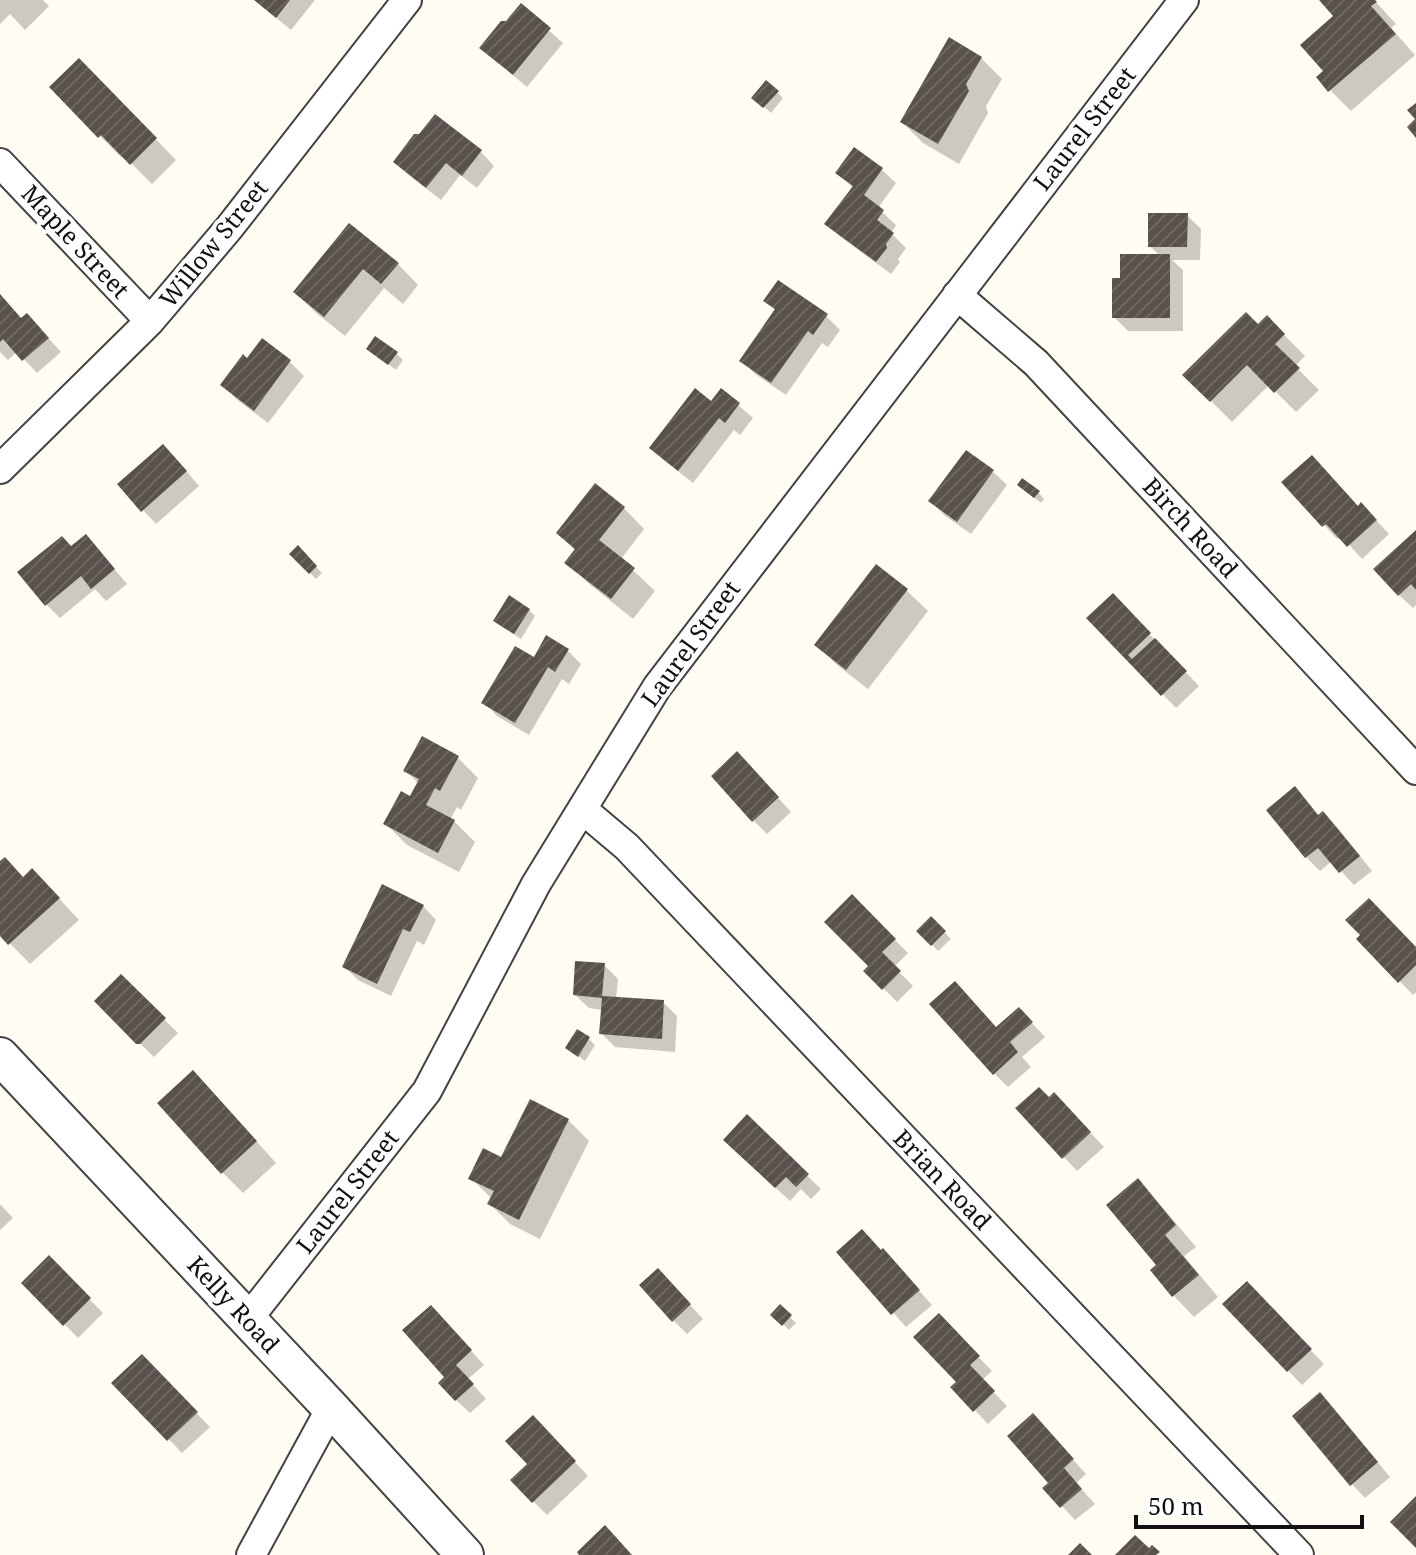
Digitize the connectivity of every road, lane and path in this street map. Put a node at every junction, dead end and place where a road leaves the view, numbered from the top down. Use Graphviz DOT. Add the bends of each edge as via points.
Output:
graph roads {
  1 [pos="407,0"];
  2 [pos="1184,0"];
  3 [pos="0,163"];
  4 [pos="957,295"];
  5 [pos="150,321"];
  6 [pos="0,469"];
  7 [pos="1416,770"];
  8 [pos="582,809"];
  9 [pos="0,1056"];
  10 [pos="247,1320"];
  11 [pos="331,1408"];
  12 [pos="251,1555"];
  13 [pos="465,1555"];
  14 [pos="1299,1555"];
  1 -- 5 [label="street, Willow Street"];
  2 -- 4 [label="street, Laurel Street"];
  3 -- 5 [label="street, Maple Street"];
  4 -- 7 [label="street, Birch Road" via="1036,363"];
  4 -- 8 [label="street, Laurel Street" via="657,687"];
  5 -- 6 [label="street, Willow Street"];
  8 -- 10 [label="street, Laurel Street" via="536,884 427,1091"];
  8 -- 14 [label="street, Brian Road" via="638,859"];
  9 -- 10 [label="street, Kelly Road"];
  10 -- 11 [label="street, Kelly Road"];
  11 -- 12 [label="street"];
  11 -- 13 [label="street, Kelly Road"];
}
